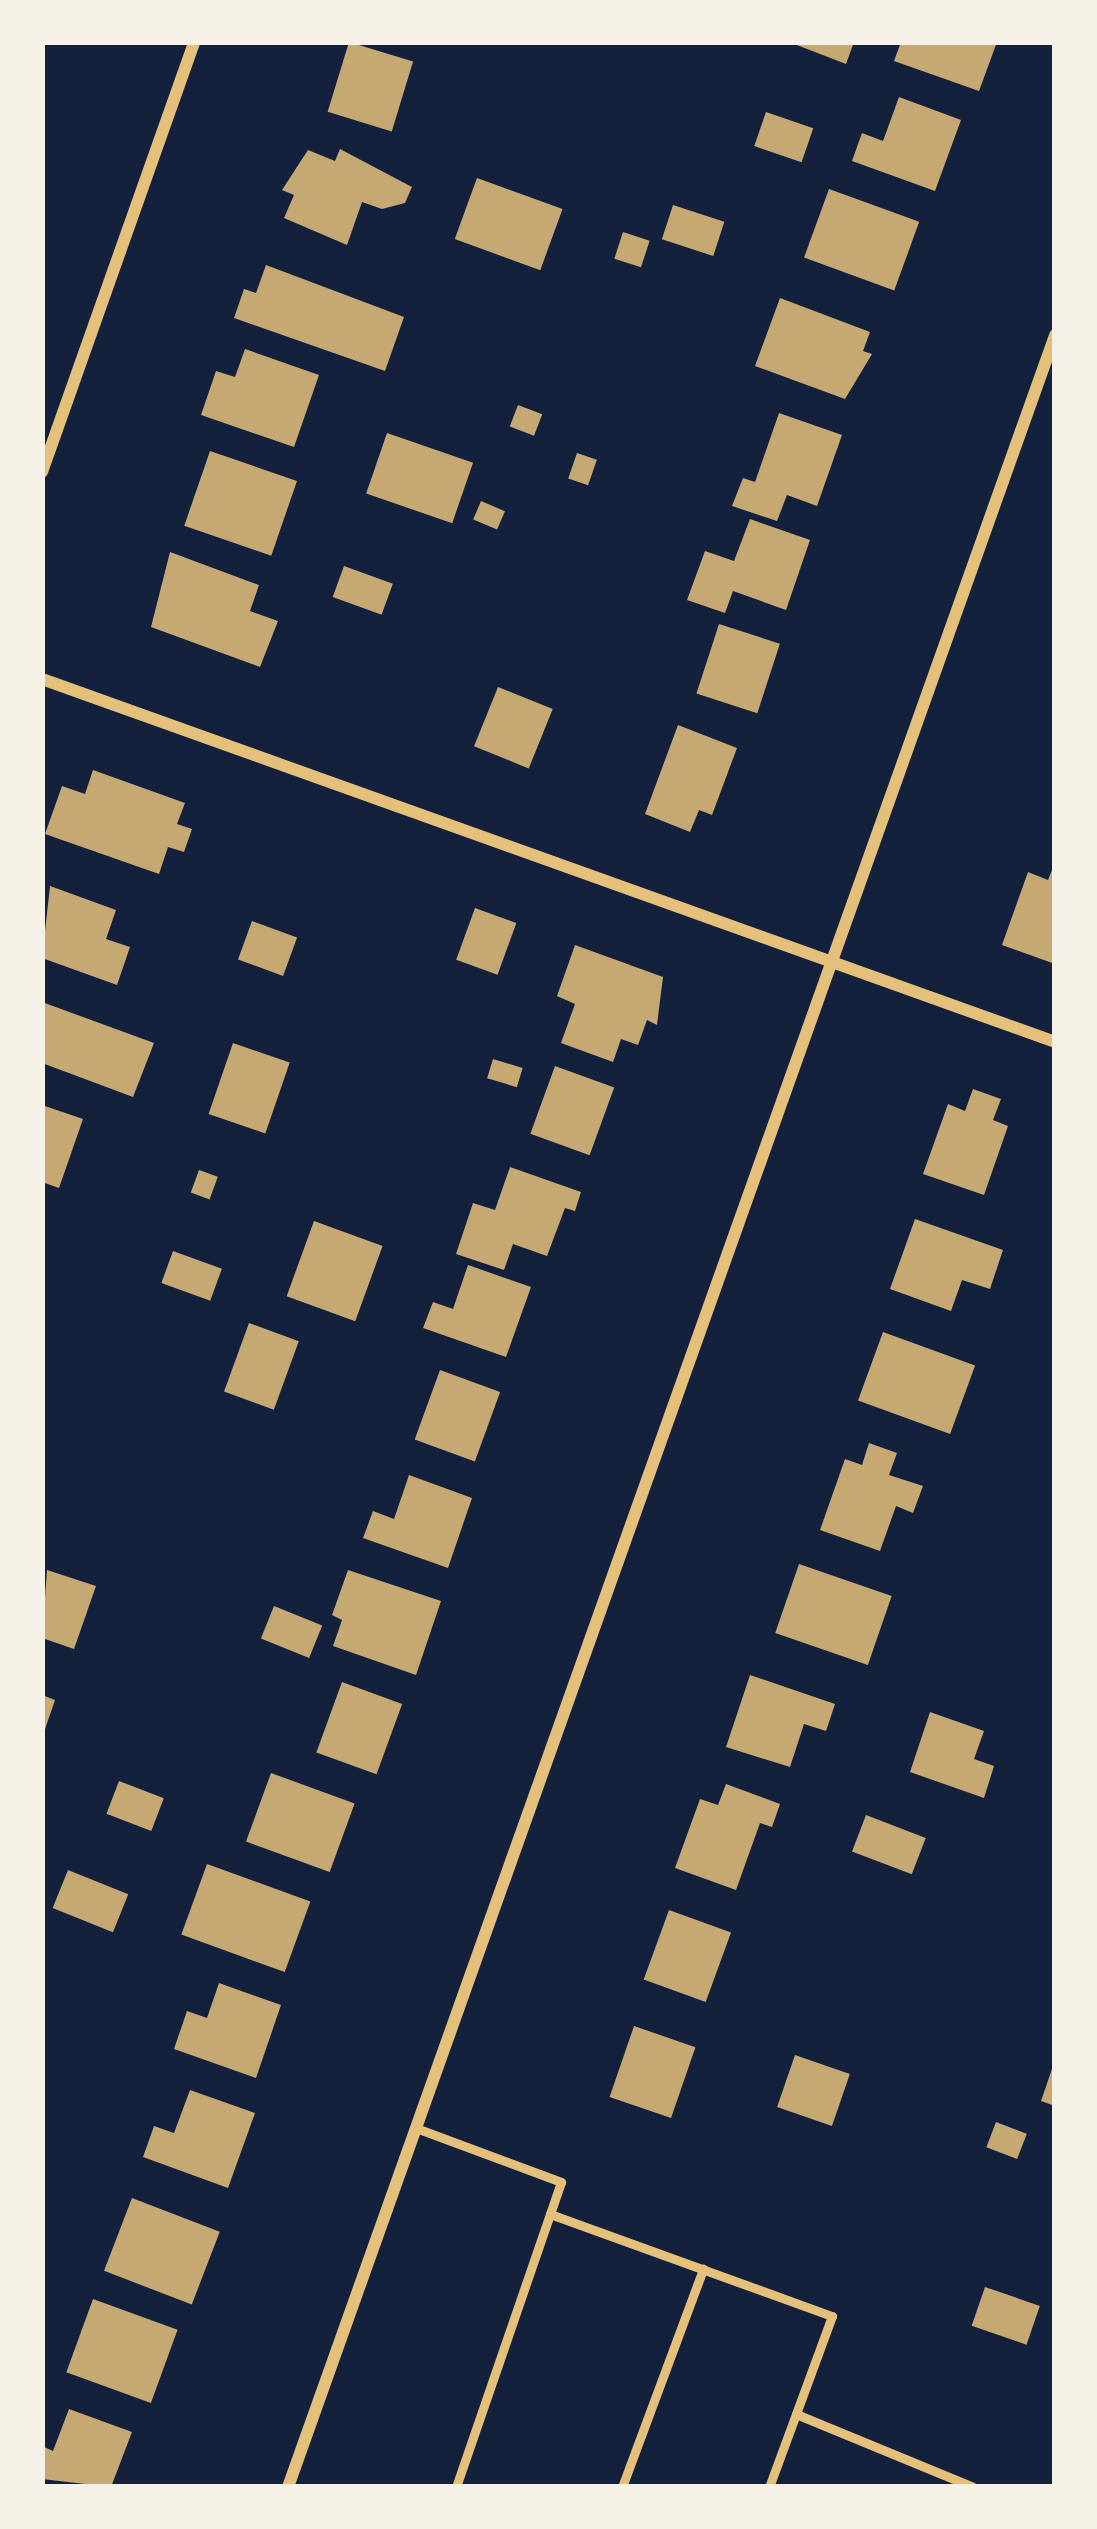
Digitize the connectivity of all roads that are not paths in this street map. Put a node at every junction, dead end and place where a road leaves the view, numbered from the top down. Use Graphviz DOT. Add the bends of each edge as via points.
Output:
graph roads {
  1 [pos="194,42"];
  2 [pos="1055,334"];
  3 [pos="42,472"];
  4 [pos="42,679"];
  5 [pos="828,962"];
  6 [pos="1055,1042"];
  7 [pos="416,2128"];
  8 [pos="550,2214"];
  9 [pos="704,2269"];
  10 [pos="796,2414"];
  11 [pos="958,2484"];
  12 [pos="288,2487"];
  13 [pos="456,2487"];
  14 [pos="622,2487"];
  15 [pos="770,2487"];
  16 [pos="973,2487"];
  1 -- 3 [label="street"];
  2 -- 5 [label="street"];
  4 -- 5 [label="street"];
  5 -- 6 [label="street"];
  5 -- 7 [label="street"];
  7 -- 8 [label="lane" via="561,2182"];
  7 -- 12 [label="street"];
  8 -- 9 [label="lane"];
  8 -- 13 [label="lane"];
  9 -- 10 [label="lane" via="832,2315"];
  9 -- 14 [label="lane"];
  10 -- 11 [label="lane"];
  10 -- 15 [label="lane"];
  11 -- 16 [label="lane"];
}
